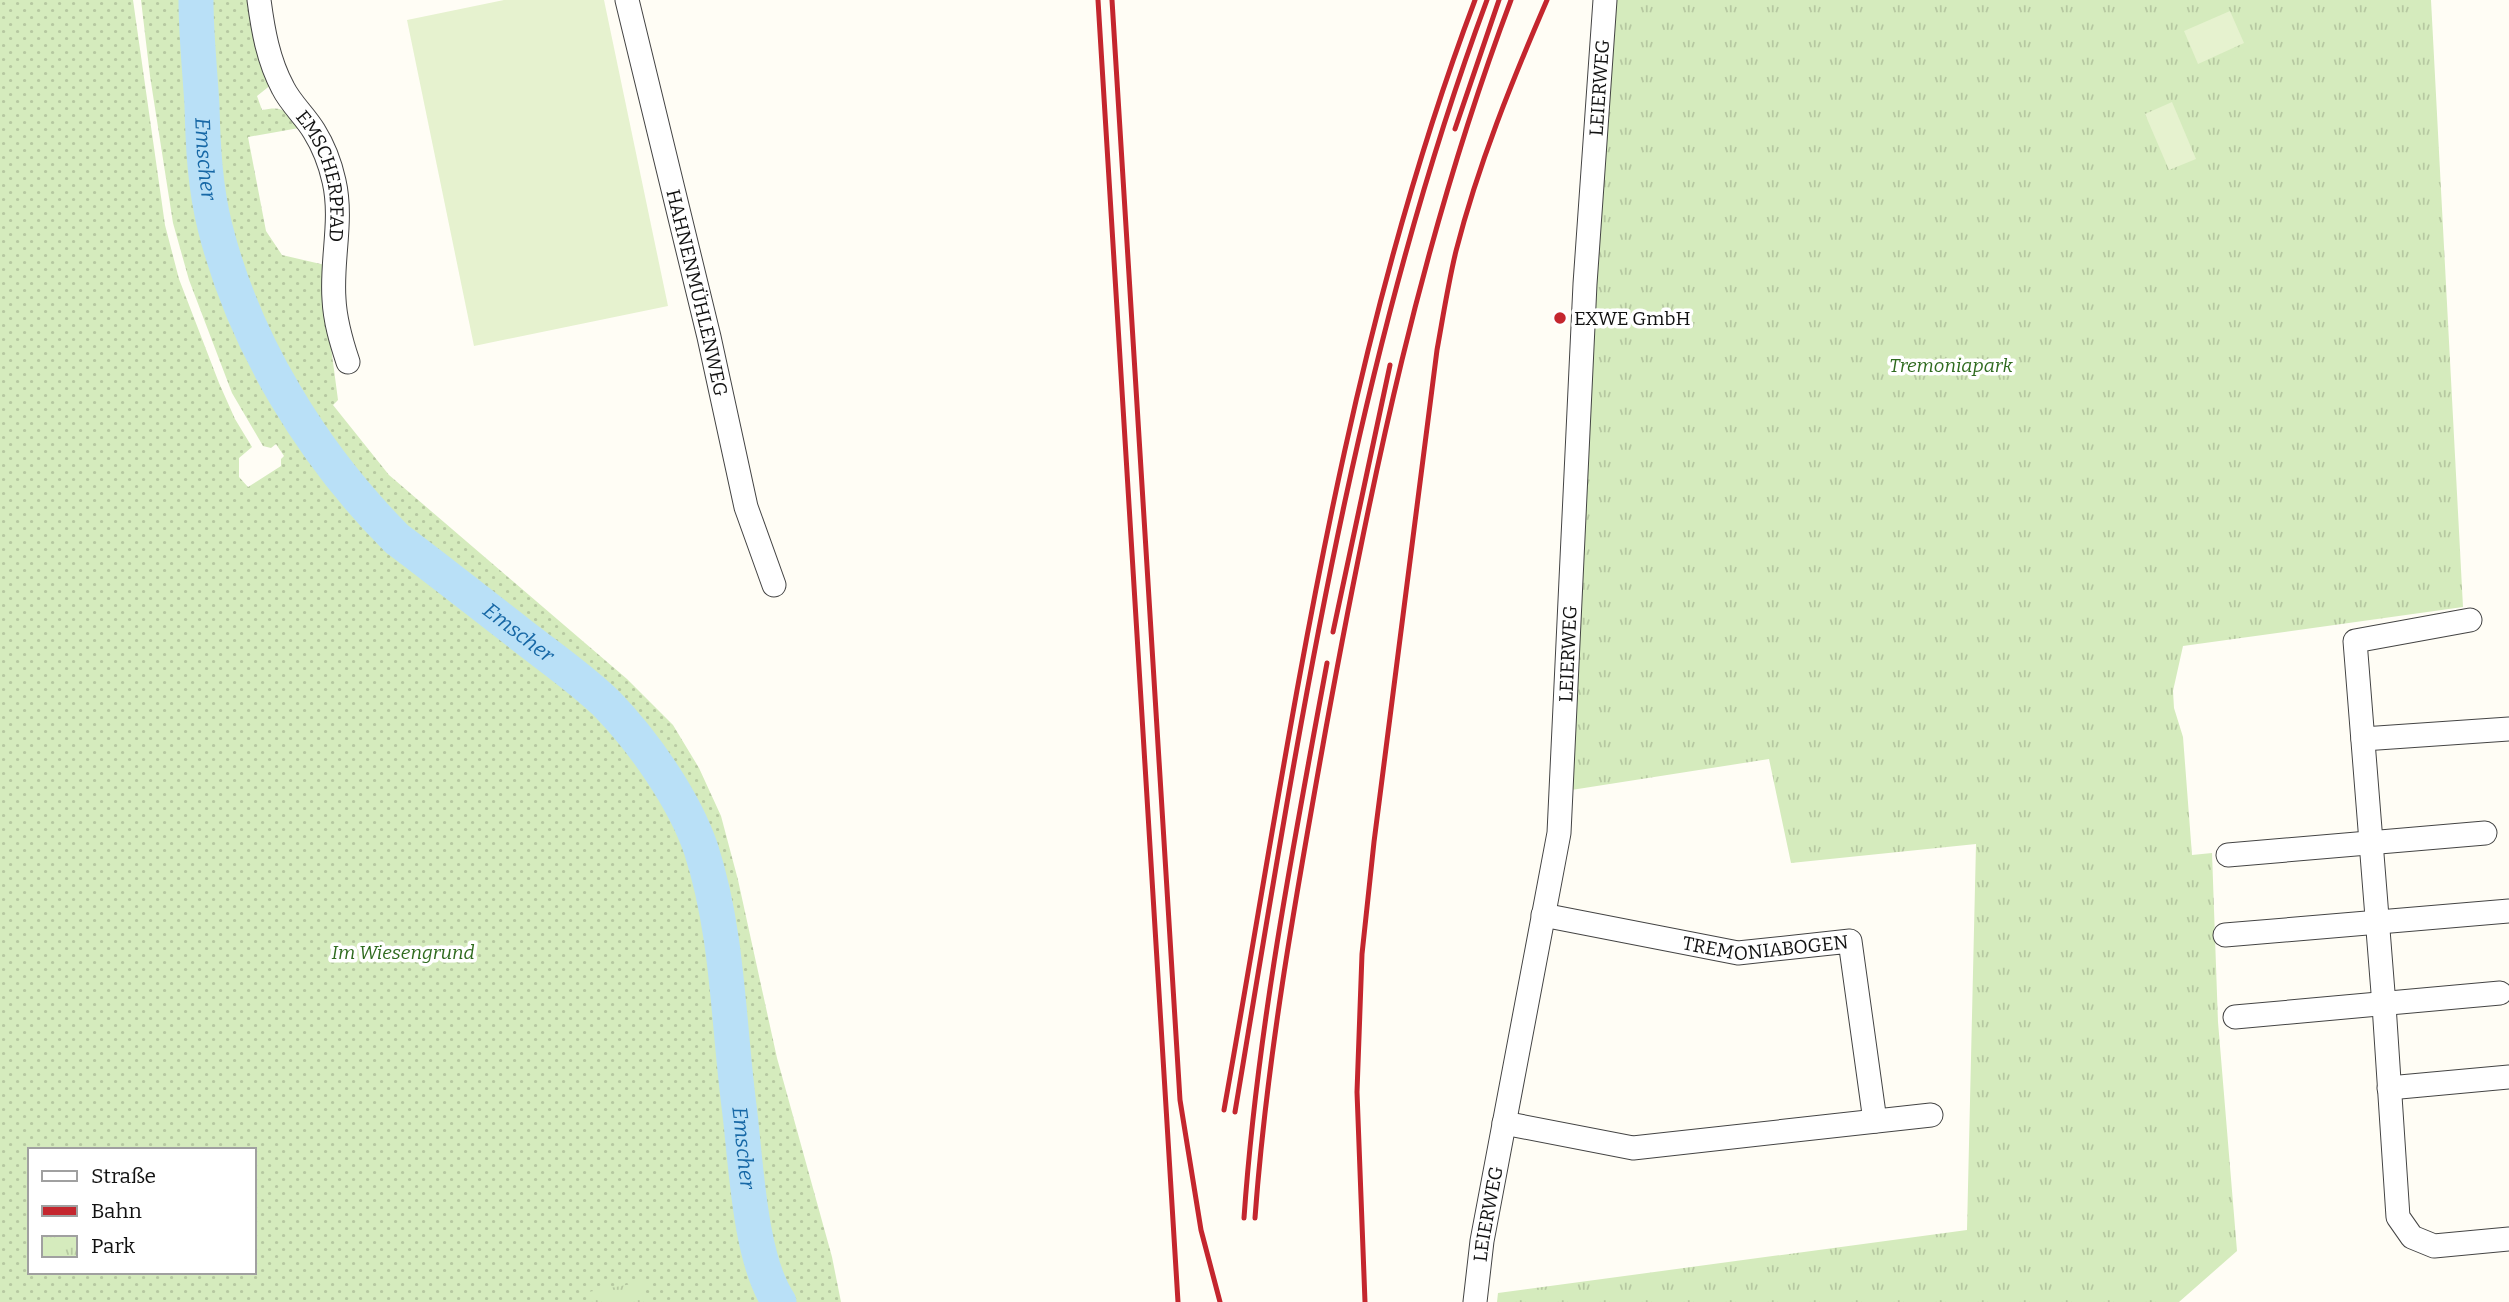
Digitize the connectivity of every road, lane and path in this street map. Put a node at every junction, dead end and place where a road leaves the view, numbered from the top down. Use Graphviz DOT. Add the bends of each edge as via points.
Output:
graph roads {
  1 [pos="259,0"];
  2 [pos="626,0"];
  3 [pos="1605,0"];
  4 [pos="348,362"];
  5 [pos="774,585"];
  6 [pos="2469,620"];
  7 [pos="2509,729"];
  8 [pos="2363,739"];
  9 [pos="2485,833"];
  10 [pos="2370,844"];
  11 [pos="2228,855"];
  12 [pos="2509,911"];
  13 [pos="1543,915"];
  14 [pos="2377,922"];
  15 [pos="2225,935"];
  16 [pos="2500,993"];
  17 [pos="2384,1005"];
  18 [pos="2235,1017"];
  19 [pos="2509,1077"];
  20 [pos="2389,1088"];
  21 [pos="1931,1115"];
  22 [pos="1875,1121"];
  23 [pos="1504,1122"];
  24 [pos="2509,1239"];
  25 [pos="1475,1302"];
  1 -- 4 [label="street, EMSCHERPFAD" via="275,72 326,154 334,183 334,299"];
  2 -- 5 [label="street, HAHNENMÜHLENWEG" via="746,507"];
  3 -- 13 [label="street, LEIERWEG" via="1559,833"];
  6 -- 8 [label="street" via="2355,641"];
  7 -- 8 [label="street"];
  8 -- 10 [label="street"];
  9 -- 10 [label="street"];
  10 -- 11 [label="street"];
  10 -- 14 [label="street"];
  12 -- 14 [label="street"];
  13 -- 22 [label="street, TREMONIABOGEN" via="1738,953 1850,941"];
  13 -- 23 [label="street, LEIERWEG"];
  14 -- 15 [label="street"];
  14 -- 17 [label="street"];
  16 -- 17 [label="street"];
  17 -- 18 [label="street"];
  17 -- 20 [label="street"];
  19 -- 20 [label="street"];
  20 -- 24 [label="street" via="2398,1217 2412,1237 2434,1246"];
  21 -- 22 [label="street"];
  22 -- 23 [label="street" via="1633,1148"];
  23 -- 25 [label="street, LEIERWEG"];
}
